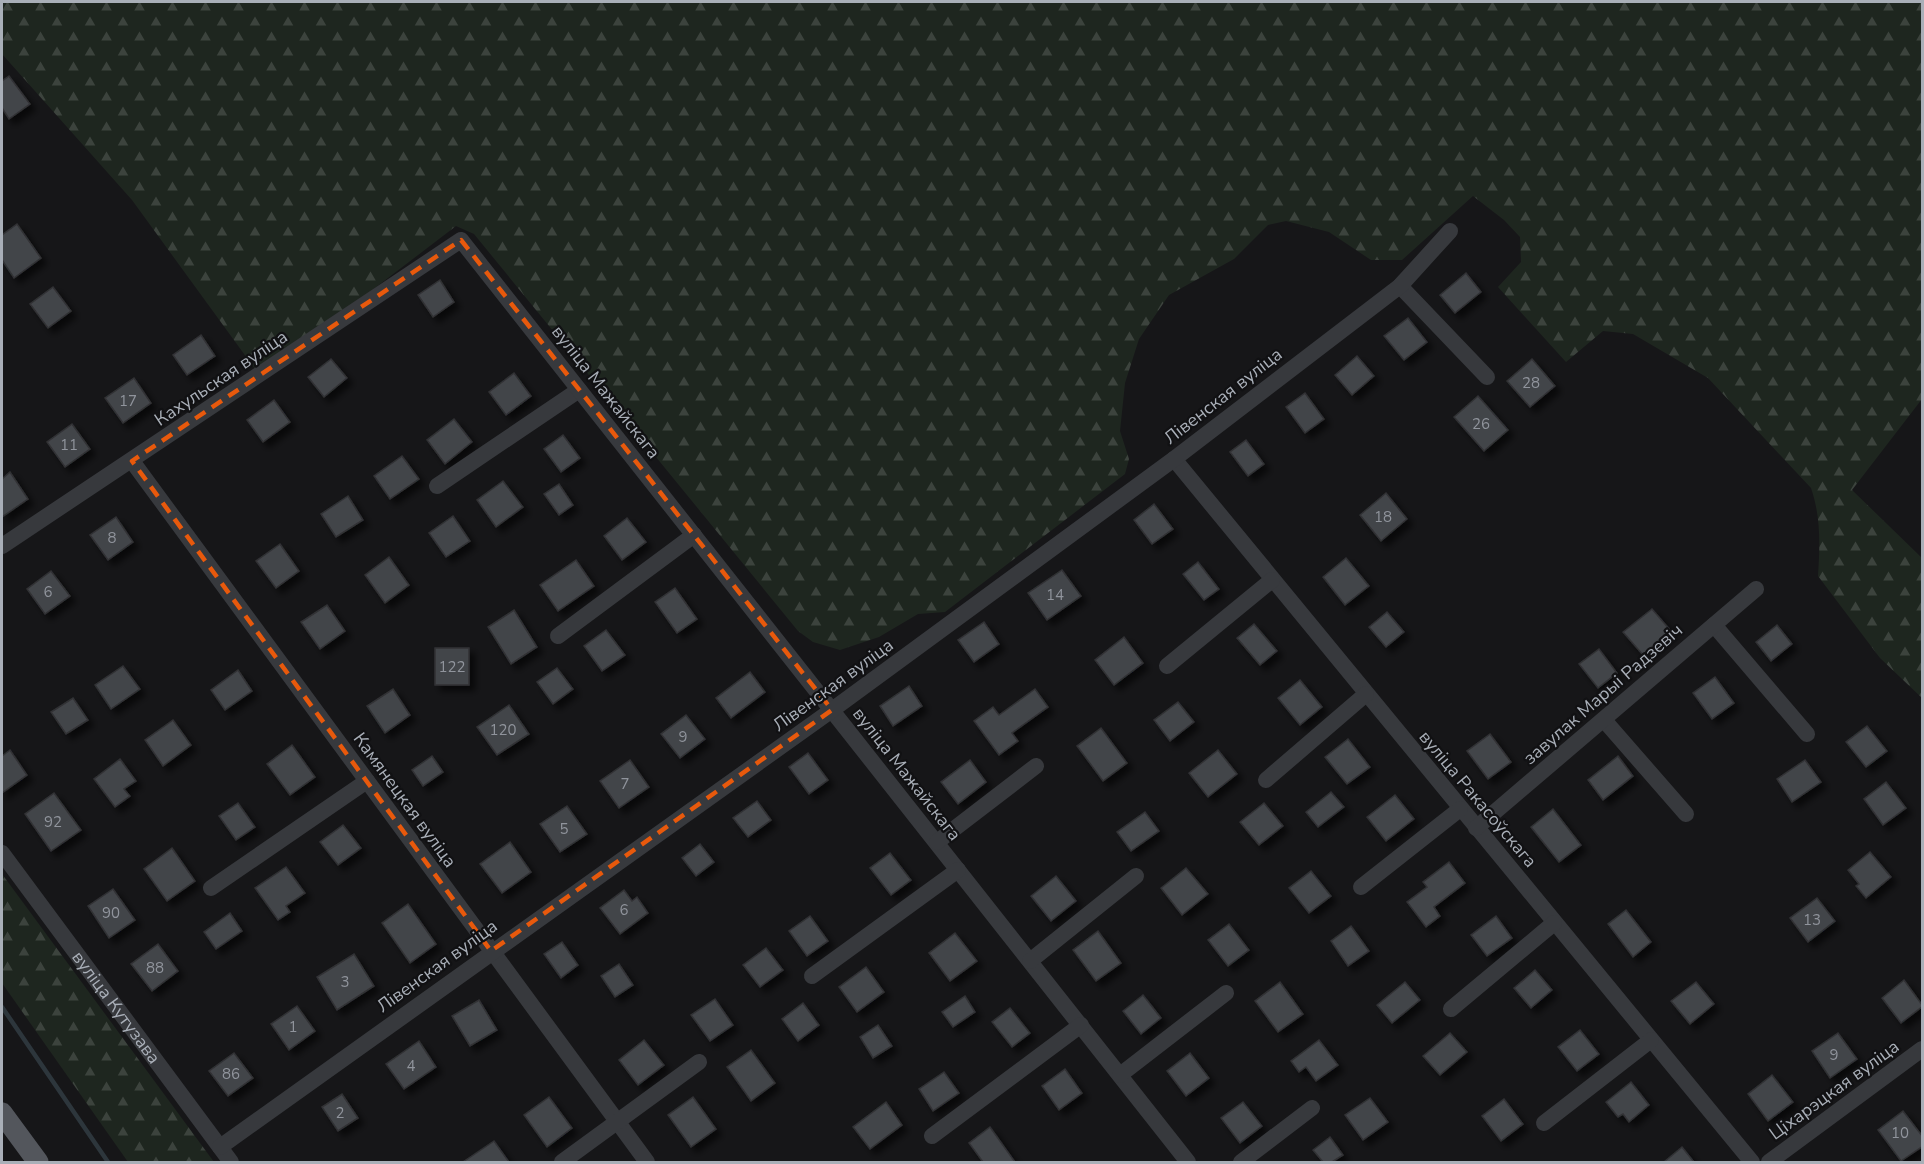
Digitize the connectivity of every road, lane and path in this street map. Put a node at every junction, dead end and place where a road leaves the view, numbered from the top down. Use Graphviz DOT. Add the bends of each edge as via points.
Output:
graph roads {
  1 [pos="1450,231"];
  2 [pos="461,240"];
  3 [pos="1400,286"];
  4 [pos="1487,377"];
  5 [pos="579,390"];
  6 [pos="1174,459"];
  7 [pos="132,461"];
  8 [pos="437,486"];
  9 [pos="694,535"];
  10 [pos="2,546"];
  11 [pos="1272,580"];
  12 [pos="1756,589"];
  13 [pos="1714,626"];
  14 [pos="558,636"];
  15 [pos="1167,666"];
  16 [pos="1366,694"];
  17 [pos="832,710"];
  18 [pos="1604,720"];
  19 [pos="1807,734"];
  20 [pos="1036,766"];
  21 [pos="1266,780"];
  22 [pos="367,781"];
  23 [pos="1460,809"];
  24 [pos="1686,814"];
  25 [pos="1476,828"];
  26 [pos="937,842"];
  27 [pos="2,853"];
  28 [pos="958,870"];
  29 [pos="1136,876"];
  30 [pos="1361,887"];
  31 [pos="211,888"];
  32 [pos="1554,923"];
  33 [pos="491,951"];
  34 [pos="1030,962"];
  35 [pos="812,976"];
  36 [pos="1226,993"];
  37 [pos="1451,1009"];
  38 [pos="1081,1025"];
  39 [pos="1651,1040"];
  40 [pos="1923,1049"];
  41 [pos="699,1062"];
  42 [pos="1120,1075"];
  43 [pos="1312,1108"];
  44 [pos="2,1113"];
  45 [pos="618,1123"];
  46 [pos="1544,1123"];
  47 [pos="932,1136"];
  48 [pos="219,1147"];
  49 [pos="38,1162"];
  50 [pos="231,1162"];
  51 [pos="562,1162"];
  52 [pos="647,1162"];
  53 [pos="1188,1162"];
  54 [pos="1241,1162"];
  55 [pos="1752,1162"];
  56 [pos="1768,1162"];
  1 -- 3 [label="street, Лівенская вуліца"];
  2 -- 5 [label="street, вуліца Мажайскага"];
  2 -- 7 [label="street, Кахульская вуліца"];
  3 -- 4 [label="street"];
  3 -- 6 [label="street, Лівенская вуліца"];
  5 -- 8 [label="street"];
  5 -- 9 [label="street, вуліца Мажайскага"];
  6 -- 11 [label="street, вуліца Ракасоўскага"];
  6 -- 17 [label="street, Лівенская вуліца"];
  7 -- 10 [label="street, Кахульская вуліца"];
  7 -- 22 [label="street, Камянецкая вуліца"];
  9 -- 14 [label="street"];
  9 -- 17 [label="street, вуліца Мажайскага"];
  11 -- 15 [label="street"];
  11 -- 16 [label="street, вуліца Ракасоўскага"];
  12 -- 13 [label="street, завулак Марыі Радзевіч"];
  13 -- 18 [label="street, завулак Марыі Радзевіч"];
  13 -- 19 [label="street"];
  16 -- 21 [label="street"];
  16 -- 23 [label="street, вуліца Ракасоўскага"];
  17 -- 26 [label="street, вуліца Мажайскага"];
  17 -- 33 [label="street, Лівенская вуліца"];
  18 -- 24 [label="street"];
  18 -- 25 [label="street, завулак Марыі Радзевіч"];
  20 -- 26 [label="street"];
  22 -- 31 [label="street"];
  22 -- 33 [label="street, Камянецкая вуліца"];
  23 -- 25 [label="street, вуліца Ракасоўскага"];
  23 -- 30 [label="street"];
  25 -- 32 [label="street, вуліца Ракасоўскага"];
  26 -- 28 [label="street, вуліца Мажайскага"];
  27 -- 48 [label="street, вуліца Кутузава"];
  28 -- 34 [label="street, вуліца Мажайскага"];
  28 -- 35 [label="street"];
  29 -- 34 [label="street"];
  32 -- 37 [label="street"];
  32 -- 39 [label="street, вуліца Ракасоўскага"];
  33 -- 45 [label="street, Камянецкая вуліца"];
  33 -- 48 [label="street, Лівенская вуліца"];
  34 -- 38 [label="street, вуліца Мажайскага"];
  36 -- 42 [label="street"];
  38 -- 42 [label="street, вуліца Мажайскага"];
  38 -- 47 [label="street"];
  39 -- 46 [label="street"];
  39 -- 55 [label="street, вуліца Ракасоўскага"];
  40 -- 56 [label="street, Ціхарэцкая вуліца"];
  41 -- 45 [label="street"];
  42 -- 53 [label="street, вуліца Мажайскага"];
  43 -- 54 [label="street"];
  44 -- 49 [label="main road"];
  45 -- 51 [label="street"];
  45 -- 52 [label="street, Камянецкая вуліца"];
  48 -- 50 [label="street, вуліца Кутузава"];
}
